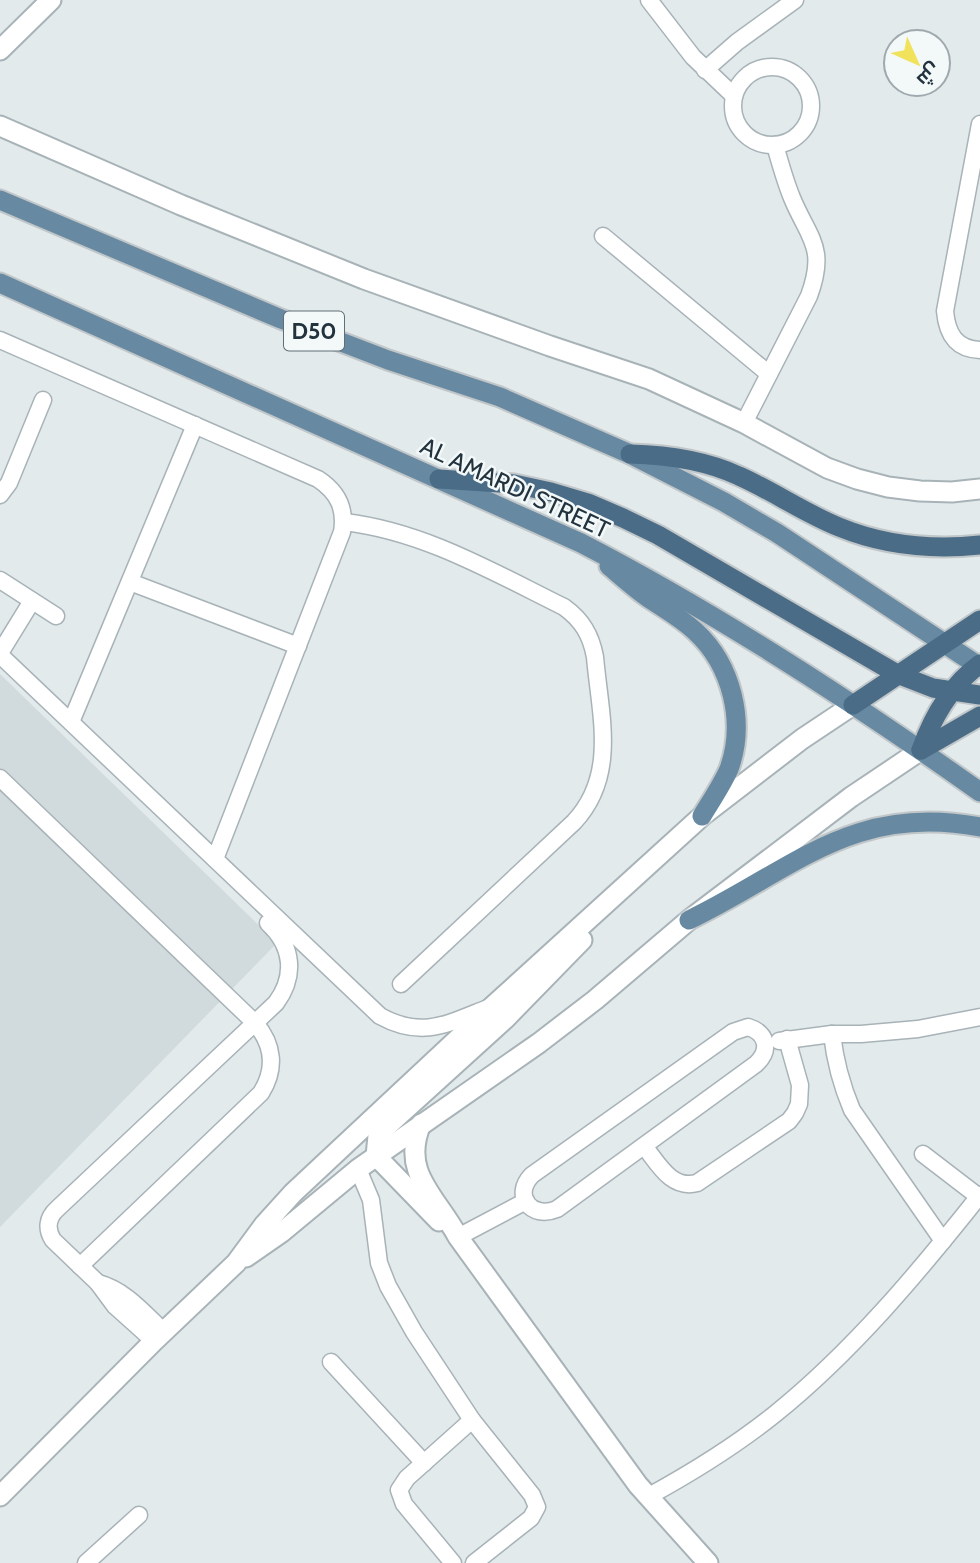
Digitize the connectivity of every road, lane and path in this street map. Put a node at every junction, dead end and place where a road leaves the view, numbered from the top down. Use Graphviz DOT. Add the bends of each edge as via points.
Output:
graph roads {
  1 [pos="51,0"];
  2 [pos="649,0"];
  3 [pos="795,0"];
  4 [pos="0,50"];
  5 [pos="705,69"];
  6 [pos="734,96"];
  7 [pos="980,124"];
  8 [pos="0,126"];
  9 [pos="775,145"];
  10 [pos="0,200"];
  11 [pos="603,236"];
  12 [pos="0,283"];
  13 [pos="0,340"];
  14 [pos="980,350"];
  15 [pos="769,374"];
  16 [pos="43,400"];
  17 [pos="744,422"];
  18 [pos="195,425"];
  19 [pos="631,454"];
  20 [pos="439,479"];
  21 [pos="980,489"];
  22 [pos="0,495"];
  23 [pos="344,522"];
  24 [pos="581,543"];
  25 [pos="980,545"];
  26 [pos="0,580"];
  27 [pos="130,582"];
  28 [pos="32,601"];
  29 [pos="56,616"];
  30 [pos="980,620"];
  31 [pos="944,643"];
  32 [pos="298,646"];
  33 [pos="0,654"];
  34 [pos="979,665"];
  35 [pos="897,674"];
  36 [pos="951,691"];
  37 [pos="980,695"];
  38 [pos="853,705"];
  39 [pos="980,716"];
  40 [pos="71,722"];
  41 [pos="921,750"];
  42 [pos="0,778"];
  43 [pos="980,792"];
  44 [pos="702,816"];
  45 [pos="980,827"];
  46 [pos="215,859"];
  47 [pos="647,866"];
  48 [pos="241,884"];
  49 [pos="689,920"];
  50 [pos="401,984"];
  51 [pos="493,1006"];
  52 [pos="980,1017"];
  53 [pos="256,1023"];
  54 [pos="832,1034"];
  55 [pos="787,1040"];
  56 [pos="766,1042"];
  57 [pos="421,1124"];
  58 [pos="644,1146"];
  59 [pos="923,1154"];
  60 [pos="376,1156"];
  61 [pos="358,1169"];
  62 [pos="979,1196"];
  63 [pos="526,1201"];
  64 [pos="458,1237"];
  65 [pos="943,1241"];
  66 [pos="236,1263"];
  67 [pos="79,1266"];
  68 [pos="159,1336"];
  69 [pos="331,1362"];
  70 [pos="472,1420"];
  71 [pos="424,1463"];
  72 [pos="0,1496"];
  73 [pos="649,1496"];
  74 [pos="139,1515"];
  75 [pos="86,1563"];
  76 [pos="453,1563"];
  77 [pos="474,1563"];
  78 [pos="708,1563"];
  1 -- 4 [label="street"];
  2 -- 5 [label="lane"];
  3 -- 5 [label="lane"];
  5 -- 6 [label="lane"];
  6 -- 9 [label="lane" via="732,109 742,131 762,144"];
  6 -- 9 [label="lane" via="746,76 769,66 793,72 802,80 811,102 806,127 798,136"];
  7 -- 14 [label="lane" via="945,312 953,340"];
  8 -- 17 [label="street" via="284,247 649,379"];
  9 -- 15 [label="lane" via="792,197 816,246 817,263 809,296"];
  10 -- 19 [label="main road, D50" via="281,319 500,397"];
  11 -- 15 [label="lane"];
  12 -- 20 [label="main road, AL AMARDI STREET"];
  13 -- 18 [label="lane"];
  15 -- 17 [label="lane"];
  16 -- 22 [label="lane"];
  17 -- 21 [label="street" via="827,468 857,479 920,491"];
  18 -- 23 [label="lane" via="327,485 340,501"];
  18 -- 27 [label="lane"];
  19 -- 25 [label="highway" via="685,459 738,475 812,516 870,537 932,546"];
  19 -- 31 [label="main road, D50" via="777,533"];
  20 -- 24 [label="main road, AL AMARDI STREET"];
  20 -- 35 [label="highway" via="514,484 600,508 657,535"];
  23 -- 32 [label="lane"];
  23 -- 50 [label="lane" via="422,540 564,607 582,623 595,657 603,760 590,800 574,822"];
  24 -- 38 [label="main road, AL AMARDI STREET" via="719,619"];
  24 -- 44 [label="main road" via="697,632 728,679 736,715 733,753"];
  26 -- 28 [label="lane"];
  27 -- 32 [label="lane"];
  27 -- 40 [label="lane"];
  28 -- 29 [label="lane"];
  28 -- 33 [label="lane"];
  30 -- 31 [label="highway"];
  31 -- 34 [label="main road, D50"];
  31 -- 35 [label="highway"];
  32 -- 46 [label="lane"];
  33 -- 40 [label="lane"];
  34 -- 36 [label="highway"];
  35 -- 36 [label="highway"];
  35 -- 38 [label="highway"];
  36 -- 37 [label="highway"];
  36 -- 41 [label="highway"];
  38 -- 41 [label="main road, AL AMARDI STREET"];
  38 -- 44 [label="street"];
  39 -- 41 [label="highway"];
  40 -- 46 [label="lane"];
  41 -- 43 [label="main road, AL AMARDI STREET"];
  41 -- 49 [label="street"];
  42 -- 53 [label="lane"];
  44 -- 47 [label="street"];
  45 -- 49 [label="main road" via="922,820 846,835"];
  46 -- 48 [label="lane"];
  47 -- 51 [label="street"];
  47 -- 60 [label="street" via="570,954 386,1127 378,1136"];
  48 -- 51 [label="lane" via="370,1007 392,1022 430,1028"];
  48 -- 53 [label="lane" via="258,913 281,937 290,959 284,994"];
  49 -- 57 [label="street" via="539,1043"];
  51 -- 66 [label="street" via="293,1193"];
  52 -- 54 [label="lane" via="918,1030"];
  53 -- 67 [label="lane" via="271,1051 271,1073 261,1093"];
  53 -- 67 [label="lane" via="52,1214 49,1234"];
  54 -- 55 [label="lane"];
  54 -- 65 [label="lane" via="838,1073 852,1110"];
  55 -- 56 [label="lane"];
  55 -- 58 [label="lane" via="801,1094 789,1121 690,1185 669,1178"];
  56 -- 58 [label="lane" via="756,1063"];
  56 -- 63 [label="lane" via="756,1029 733,1032 532,1175 524,1187"];
  57 -- 60 [label="street"];
  57 -- 64 [label="street" via="414,1146 416,1170"];
  58 -- 63 [label="lane" via="557,1209 540,1212"];
  59 -- 62 [label="lane"];
  60 -- 61 [label="street"];
  60 -- 64 [label="street"];
  61 -- 66 [label="street" via="282,1232"];
  61 -- 70 [label="lane" via="371,1200 379,1263 388,1286"];
  62 -- 65 [label="lane"];
  63 -- 64 [label="lane"];
  64 -- 73 [label="street"];
  65 -- 73 [label="lane" via="814,1381 735,1444"];
  66 -- 68 [label="street"];
  67 -- 68 [label="lane" via="98,1283 125,1296"];
  68 -- 72 [label="street"];
  69 -- 71 [label="lane"];
  70 -- 71 [label="lane"];
  70 -- 77 [label="lane" via="533,1495 537,1507 531,1518"];
  71 -- 76 [label="lane" via="402,1483 400,1497"];
  73 -- 78 [label="street"];
  74 -- 75 [label="lane"];
}
